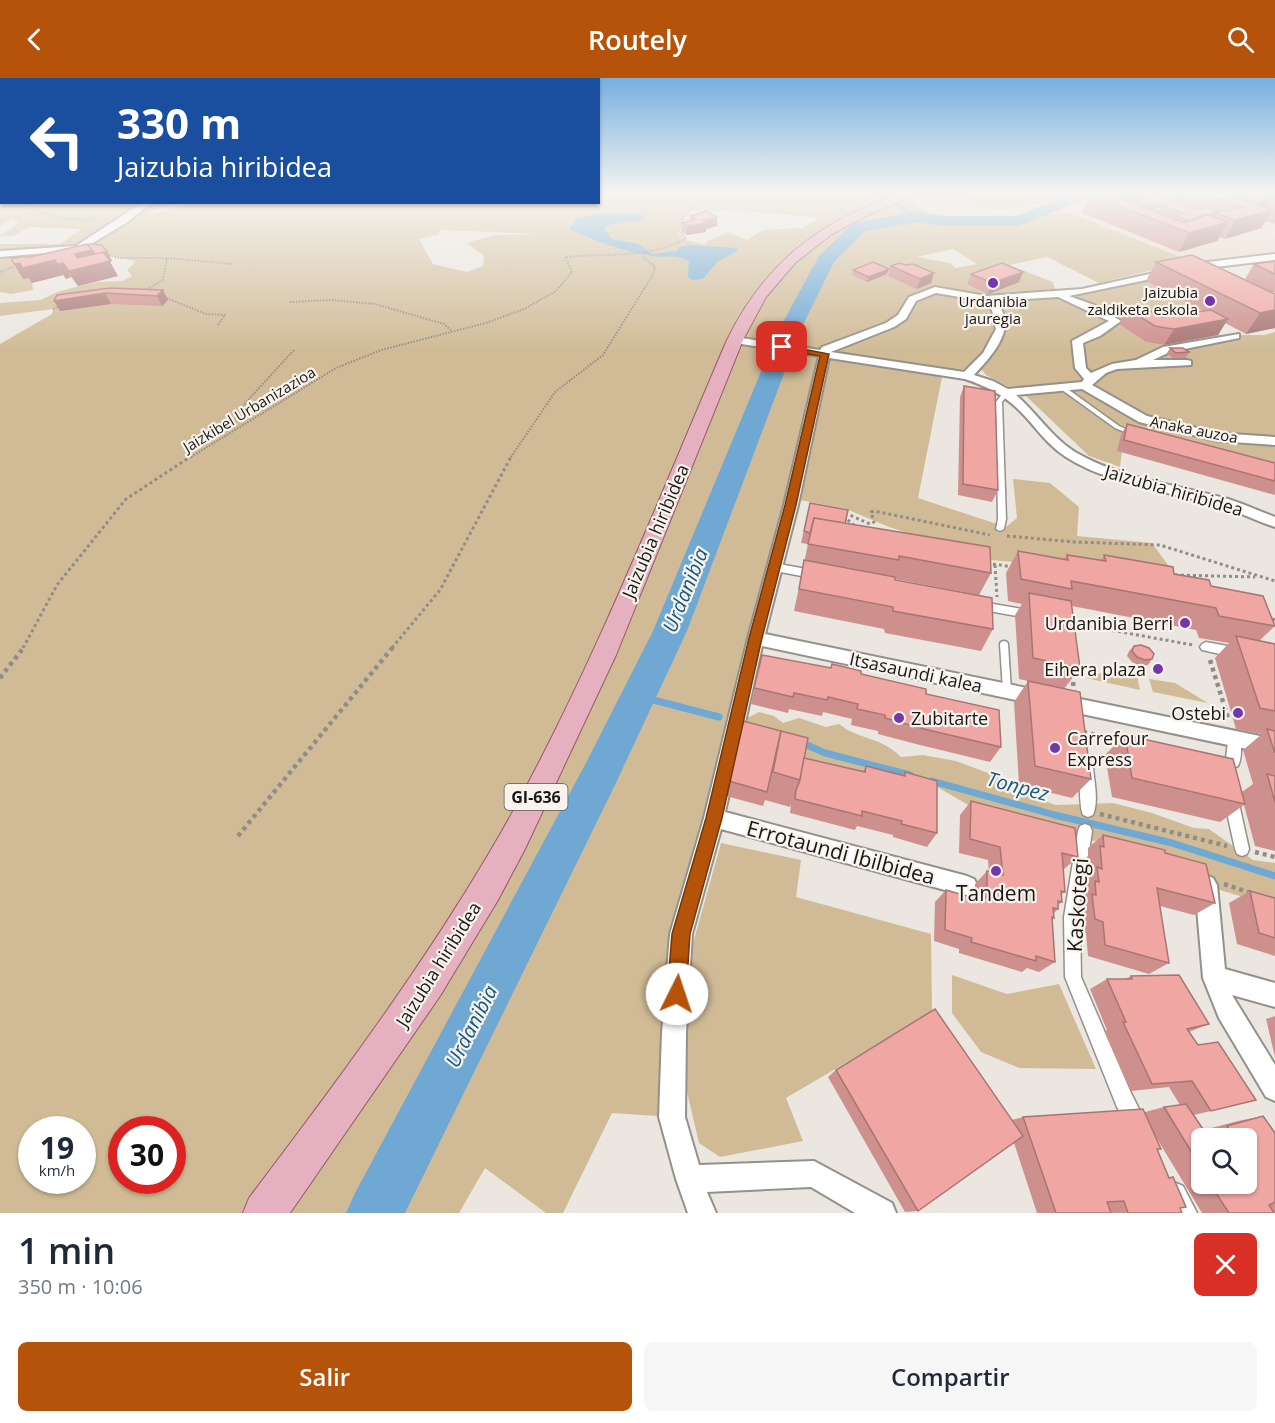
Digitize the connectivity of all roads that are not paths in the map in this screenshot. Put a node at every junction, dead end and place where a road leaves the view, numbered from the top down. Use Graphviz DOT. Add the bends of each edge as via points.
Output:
graph roads {
  1 [pos="81,246"];
  2 [pos="808,246"];
  3 [pos="0,254"];
  4 [pos="1275,257"];
  5 [pos="1053,295"];
  6 [pos="986,300"];
  7 [pos="1235,336"];
  8 [pos="735,340"];
  9 [pos="825,354"];
  10 [pos="1187,363"];
  11 [pos="1133,364"];
  12 [pos="967,376"];
  13 [pos="1087,382"];
  14 [pos="1060,386"];
  15 [pos="1006,393"];
  16 [pos="1139,435"];
  17 [pos="1275,441"];
  18 [pos="1275,522"];
  19 [pos="1000,533"];
  20 [pos="774,567"];
  21 [pos="833,578"];
  22 [pos="962,602"];
  23 [pos="1058,620"];
  24 [pos="756,638"];
  25 [pos="1004,644"];
  26 [pos="1206,647"];
  27 [pos="1252,656"];
  28 [pos="1006,691"];
  29 [pos="1077,706"];
  30 [pos="1082,732"];
  31 [pos="1234,738"];
  32 [pos="1275,747"];
  33 [pos="1084,754"];
  34 [pos="1088,810"];
  35 [pos="714,818"];
  36 [pos="1084,837"];
  37 [pos="1242,849"];
  38 [pos="1205,878"];
  39 [pos="967,886"];
  40 [pos="1214,978"];
  41 [pos="1275,995"];
  42 [pos="1275,1088"];
  43 [pos="1147,1141"];
  44 [pos="689,1179"];
  45 [pos="1170,1182"];
  46 [pos="264,1213"];
  47 [pos="702,1213"];
  48 [pos="882,1213"];
  49 [pos="1187,1213"];
  1 -- 3 [label="street"];
  2 -- 8 [label="main road, GI-636" via="758,297"];
  4 -- 5 [label="street" via="1199,266"];
  5 -- 6 [label="street"];
  5 -- 13 [label="street" via="1071,299 1116,321 1077,341"];
  6 -- 9 [label="street" via="935,290 912,298 902,317 890,326 826,349"];
  6 -- 12 [label="street" via="997,309 1001,329 988,354"];
  7 -- 11 [label="street, Anaka auzoa" via="1167,349"];
  8 -- 9 [label="street, Jaizubia hiribidea"];
  8 -- 46 [label="main road, Jaizubia hiribidea / GI-636" via="593,681 512,841 454,943 375,1064"];
  9 -- 12 [label="street, Jaizubia hiribidea"];
  9 -- 20 [label="street"];
  10 -- 11 [label="street, Anaka auzoa"];
  11 -- 13 [label="street, Anaka auzoa" via="1106,368"];
  12 -- 15 [label="street, Jaizubia hiribidea"];
  13 -- 14 [label="street, Anaka auzoa"];
  13 -- 17 [label="street, Anaka auzoa" via="1143,419 1218,437"];
  14 -- 15 [label="street, Anaka auzoa"];
  14 -- 16 [label="lane" via="1117,427"];
  15 -- 18 [label="street, Jaizubia hiribidea" via="1049,438 1091,465 1226,503"];
  15 -- 19 [label="lane" via="999,402"];
  20 -- 21 [label="street"];
  20 -- 24 [label="street"];
  22 -- 23 [label="street"];
  24 -- 28 [label="street, Itsasaundi kalea"];
  24 -- 35 [label="street"];
  25 -- 28 [label="lane"];
  26 -- 27 [label="street"];
  28 -- 29 [label="street, Itsasaundi kalea"];
  29 -- 30 [label="street"];
  29 -- 31 [label="street"];
  31 -- 32 [label="street"];
  31 -- 37 [label="street" via="1233,762 1225,765"];
  33 -- 34 [label="street"];
  35 -- 39 [label="street, Errotaundi Ibilbidea"];
  35 -- 44 [label="street" via="681,934 674,1033 672,1117"];
  36 -- 43 [label="street, Kaskotegi" via="1072,917 1073,976 1124,1101"];
  38 -- 40 [label="street"];
  40 -- 41 [label="street"];
  40 -- 42 [label="street" via="1227,1010"];
  44 -- 47 [label="street"];
  44 -- 48 [label="street" via="814,1174"];
  45 -- 49 [label="street"];
}
